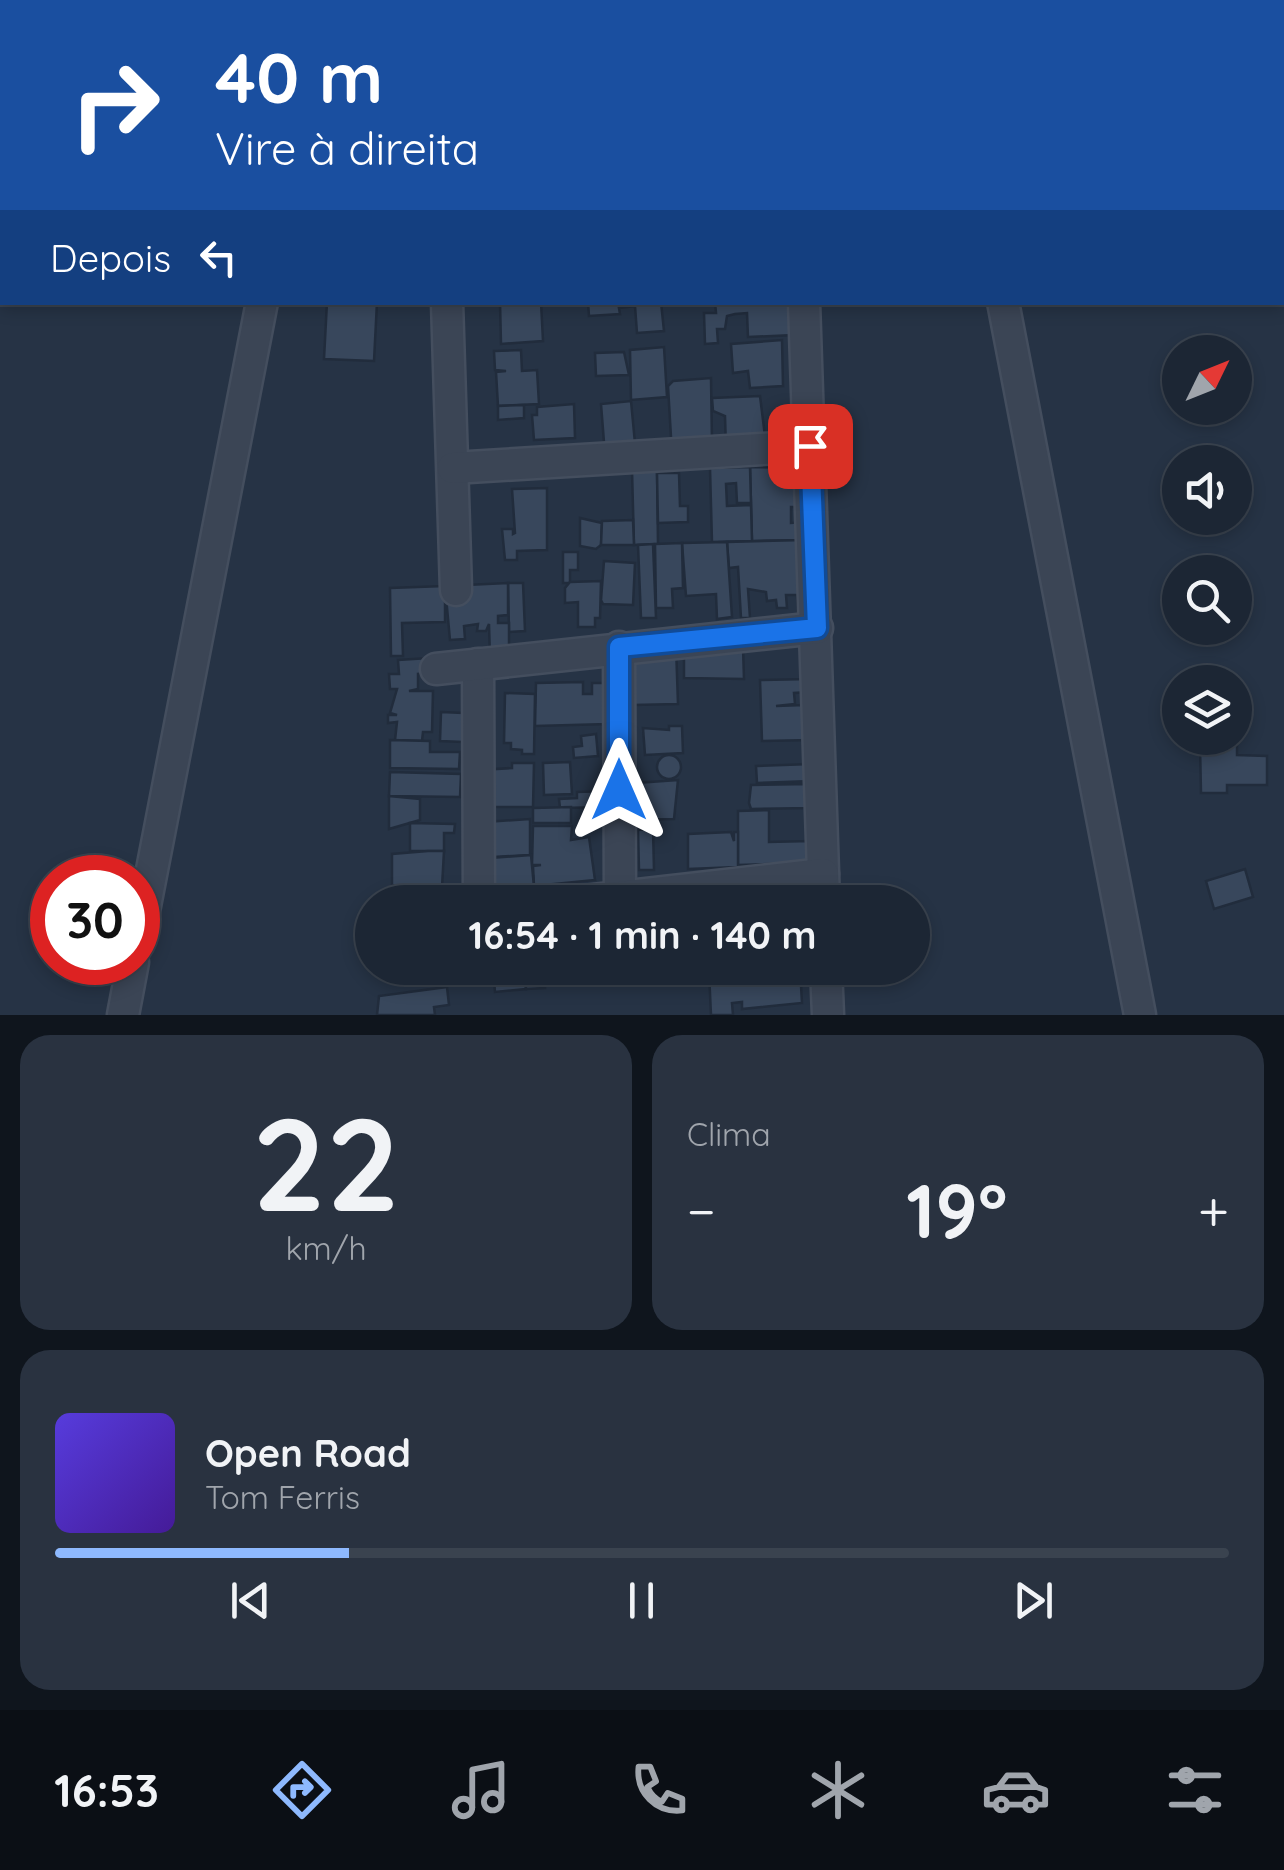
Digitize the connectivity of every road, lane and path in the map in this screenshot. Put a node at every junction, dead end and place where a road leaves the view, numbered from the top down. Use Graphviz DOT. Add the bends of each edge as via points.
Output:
graph roads {
  1 [pos="261,305"];
  2 [pos="447,305"];
  3 [pos="804,305"];
  4 [pos="1004,305"];
  5 [pos="810,446"];
  6 [pos="454,468"];
  7 [pos="456,590"];
  8 [pos="817,628"];
  9 [pos="619,647"];
  10 [pos="478,664"];
  11 [pos="436,669"];
  12 [pos="155,855"];
  13 [pos="479,885"];
  14 [pos="620,885"];
  15 [pos="824,885"];
  16 [pos="129,985"];
  17 [pos="827,985"];
  18 [pos="123,1015"];
  19 [pos="828,1015"];
  20 [pos="1140,1015"];
  1 -- 12 [label="street"];
  2 -- 6 [label="street"];
  3 -- 5 [label="street"];
  4 -- 20 [label="street"];
  5 -- 6 [label="street"];
  5 -- 8 [label="street"];
  6 -- 7 [label="street"];
  8 -- 9 [label="street"];
  8 -- 15 [label="street"];
  9 -- 10 [label="street"];
  9 -- 14 [label="street"];
  10 -- 11 [label="street"];
  10 -- 13 [label="street"];
  16 -- 18 [label="street"];
  17 -- 19 [label="street"];
}
